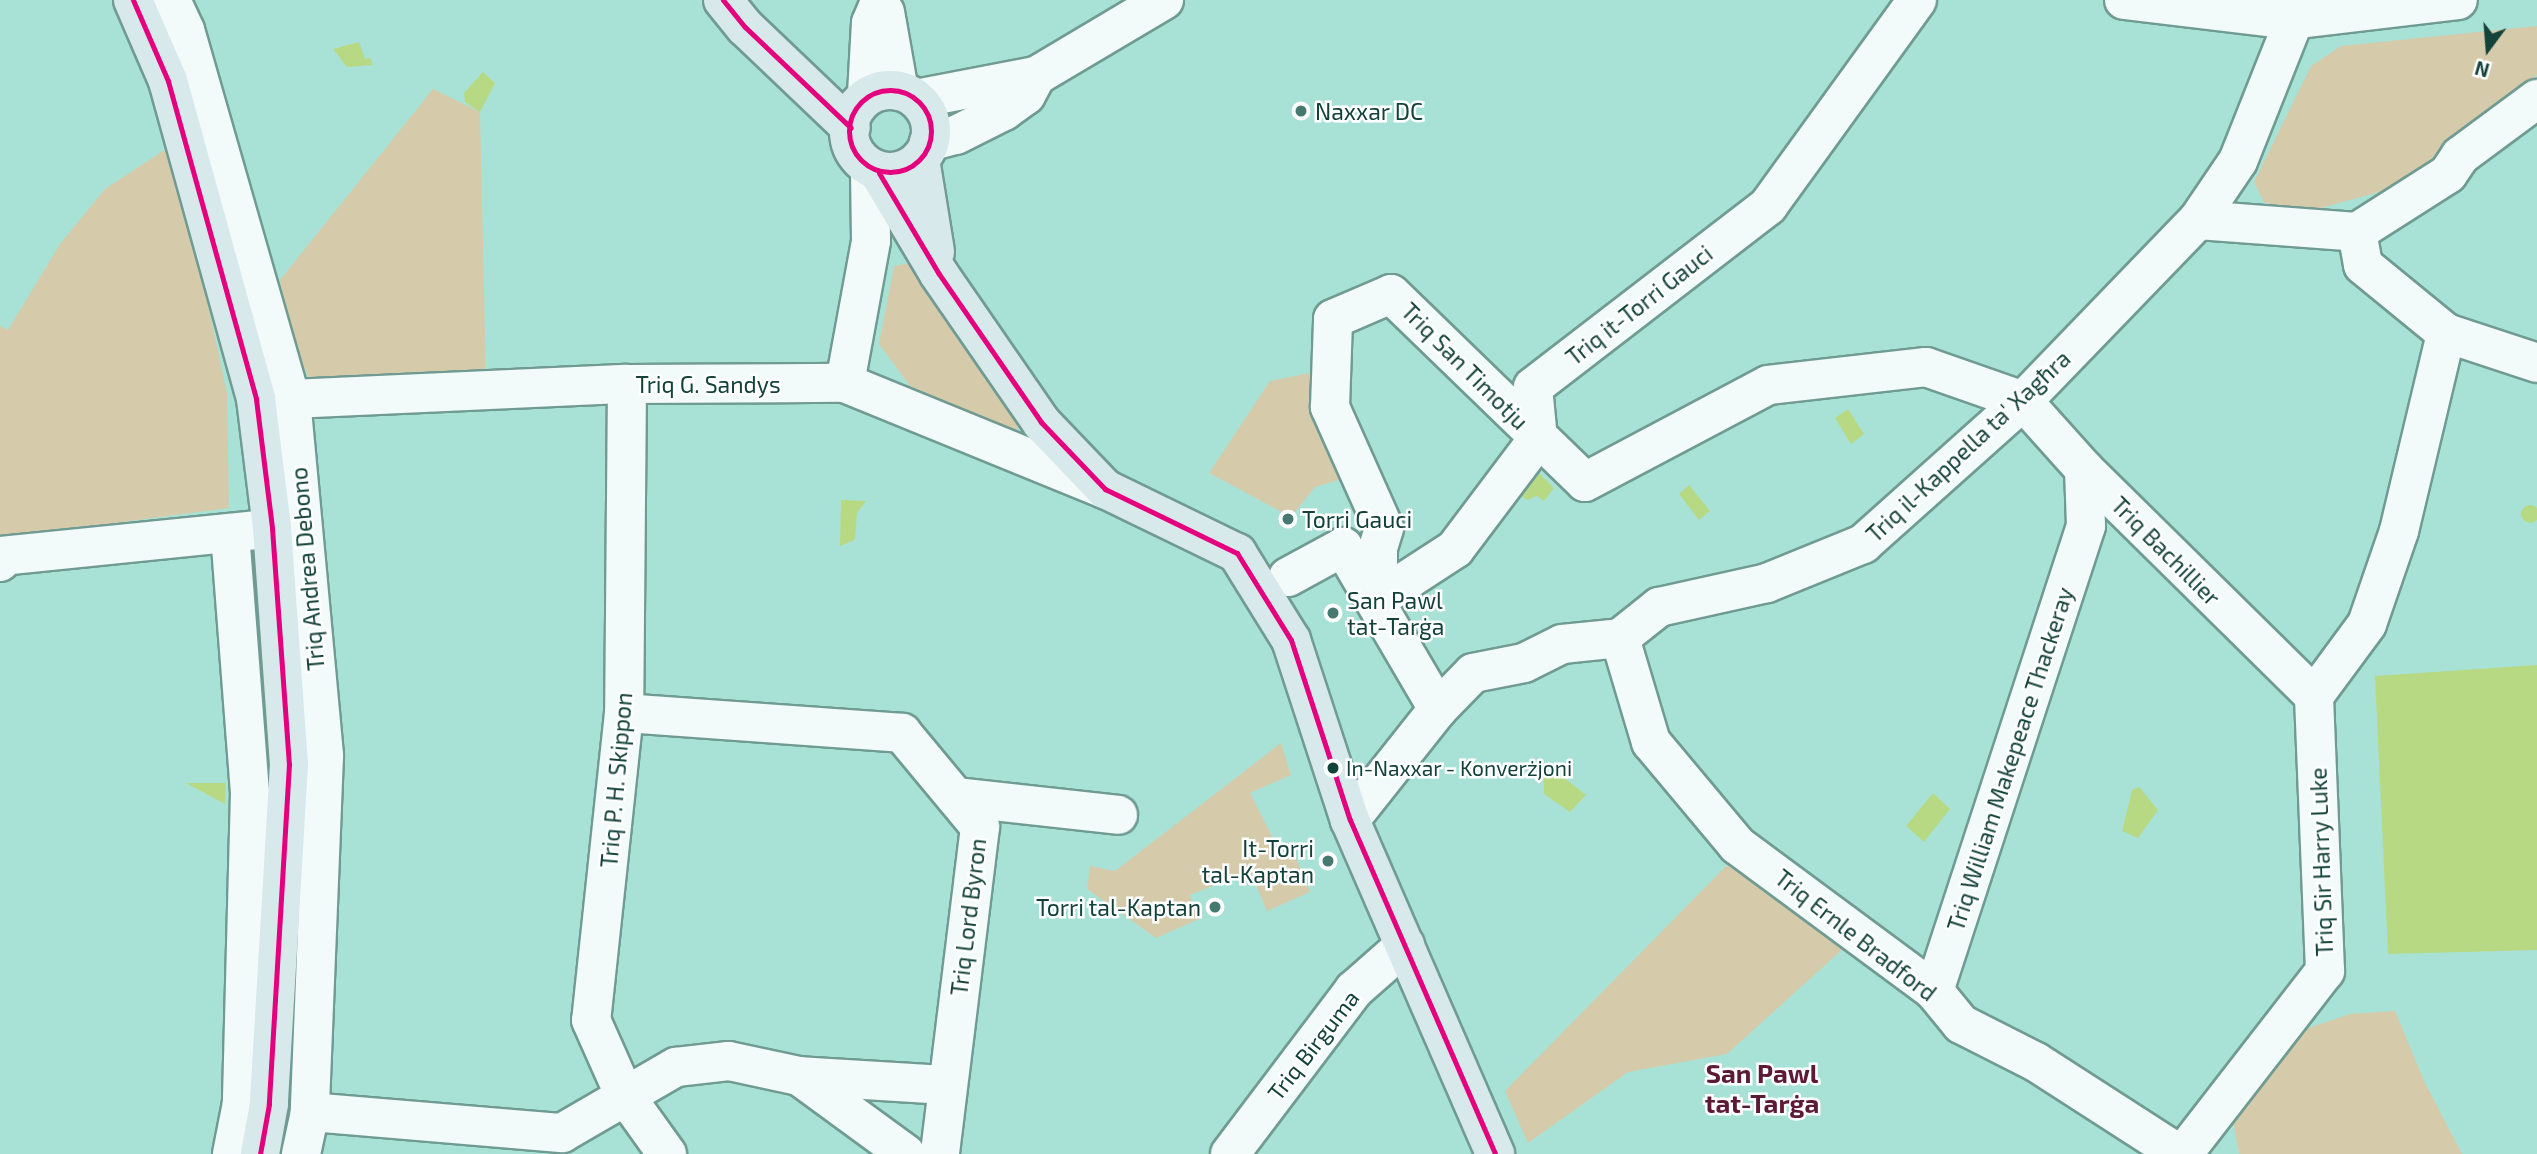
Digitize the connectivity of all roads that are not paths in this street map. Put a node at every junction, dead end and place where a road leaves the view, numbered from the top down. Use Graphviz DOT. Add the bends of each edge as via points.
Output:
graph roads {
  1 [pos="133,0"];
  2 [pos="171,0"];
  3 [pos="723,0"];
  4 [pos="1164,0"];
  5 [pos="1917,0"];
  6 [pos="2124,0"];
  7 [pos="2458,0"];
  8 [pos="2297,10"];
  9 [pos="1036,76"];
  10 [pos="2537,99"];
  11 [pos="879,102"];
  12 [pos="924,150"];
  13 [pos="874,172"];
  14 [pos="2198,220"];
  15 [pos="2357,232"];
  16 [pos="939,274"];
  17 [pos="2446,333"];
  18 [pos="2537,363"];
  19 [pos="845,383"];
  20 [pos="627,384"];
  21 [pos="291,399"];
  22 [pos="2023,401"];
  23 [pos="1538,439"];
  24 [pos="2084,470"];
  25 [pos="1105,489"];
  26 [pos="2136,522"];
  27 [pos="2086,526"];
  28 [pos="272,528"];
  29 [pos="229,533"];
  30 [pos="0,562"];
  31 [pos="1288,577"];
  32 [pos="1378,599"];
  33 [pos="2367,624"];
  34 [pos="1620,638"];
  35 [pos="2269,654"];
  36 [pos="2314,696"];
  37 [pos="1438,709"];
  38 [pos="624,713"];
  39 [pos="956,797"];
  40 [pos="1118,815"];
  41 [pos="1350,820"];
  42 [pos="1405,945"];
  43 [pos="1934,991"];
  44 [pos="799,1076"];
  45 [pos="947,1085"];
  46 [pos="624,1094"];
  47 [pos="310,1112"];
  48 [pos="232,1154"];
  49 [pos="260,1154"];
  50 [pos="301,1154"];
  51 [pos="667,1154"];
  52 [pos="906,1154"];
  53 [pos="940,1154"];
  54 [pos="1230,1154"];
  55 [pos="1495,1154"];
  56 [pos="2181,1154"];
  1 -- 28 [label="main road, Triq Andrea Debono" via="169,81 256,398"];
  2 -- 21 [label="street, Triq Andrea Debono" via="185,30"];
  3 -- 11 [label="main road" via="786,67"];
  4 -- 9 [label="street"];
  5 -- 23 [label="street, Triq it-Torri Gauci" via="1768,206 1533,387"];
  6 -- 8 [label="street"];
  7 -- 8 [label="street"];
  8 -- 14 [label="street, Triq il-Kappella ta' Xagħra" via="2238,161"];
  9 -- 11 [label="street"];
  9 -- 12 [label="street" via="1026,95 1004,111"];
  10 -- 15 [label="street" via="2460,156 2448,174"];
  11 -- 12 [label="main road" via="930,122"];
  11 -- 13 [label="main road" via="856,151"];
  12 -- 13 [label="main road" via="900,172"];
  12 -- 16 [label="main road"];
  13 -- 16 [label="main road"];
  13 -- 19 [label="street" via="871,241"];
  14 -- 15 [label="street"];
  14 -- 22 [label="street, Triq il-Kappella ta' Xagħra"];
  15 -- 17 [label="street" via="2363,265"];
  16 -- 25 [label="main road" via="1041,422"];
  17 -- 18 [label="street"];
  17 -- 33 [label="street" via="2399,531"];
  19 -- 20 [label="street, Triq G. Sandys"];
  19 -- 25 [label="street, Triq G. Sandys"];
  20 -- 21 [label="street, Triq G. Sandys"];
  20 -- 38 [label="street, Triq P. H. Skippon"];
  21 -- 47 [label="street, Triq Andrea Debono" via="324,757"];
  22 -- 23 [label="street, Triq San Timotju" via="1926,367 1768,385 1586,482"];
  22 -- 24 [label="street, Triq Bachillier"];
  22 -- 34 [label="street, Triq il-Kappella ta' Xagħra" via="1863,544 1766,583 1659,607"];
  23 -- 32 [label="street" via="1455,549"];
  23 -- 32 [label="street, Triq San Timotju" via="1391,294 1333,318 1330,407 1384,528 1378,548"];
  24 -- 26 [label="street, Triq Bachillier"];
  24 -- 27 [label="street, Triq William Makepeace Thackeray"];
  25 -- 41 [label="main road" via="1237,553 1291,640"];
  26 -- 27 [label="street"];
  26 -- 35 [label="street, Triq Bachillier"];
  27 -- 43 [label="street, Triq William Makepeace Thackeray"];
  28 -- 29 [label="street"];
  28 -- 49 [label="main road, Triq Andrea Debono" via="289,764 269,1104"];
  29 -- 30 [label="street" via="1,556"];
  29 -- 48 [label="street" via="250,792 242,1103"];
  31 -- 32 [label="street" via="1343,547"];
  32 -- 37 [label="street"];
  33 -- 35 [label="street" via="2317,654"];
  33 -- 36 [label="street"];
  34 -- 37 [label="street" via="1562,644 1524,663 1473,673"];
  34 -- 43 [label="street, Triq Ernle Bradford" via="1651,742 1737,845"];
  35 -- 36 [label="street, Triq Bachillier"];
  36 -- 56 [label="street, Triq Sir Harry Luke" via="2325,971"];
  37 -- 41 [label="street"];
  38 -- 39 [label="street, Triq Lord Byron" via="902,733"];
  38 -- 46 [label="street, Triq P. H. Skippon" via="591,1020"];
  39 -- 40 [label="street"];
  39 -- 45 [label="street, Triq Lord Byron" via="980,827"];
  41 -- 42 [label="main road"];
  42 -- 54 [label="street, Triq Birguma" via="1354,990"];
  42 -- 55 [label="main road"];
  43 -- 56 [label="street, Triq Ernle Bradford" via="1961,1024 2036,1062"];
  44 -- 45 [label="street"];
  44 -- 46 [label="street" via="706,1060 676,1067"];
  44 -- 52 [label="street"];
  45 -- 53 [label="street, Triq Lord Byron"];
  46 -- 47 [label="street" via="562,1133"];
  46 -- 51 [label="street, Triq P. H. Skippon"];
  47 -- 50 [label="street, Triq Andrea Debono"];
}
